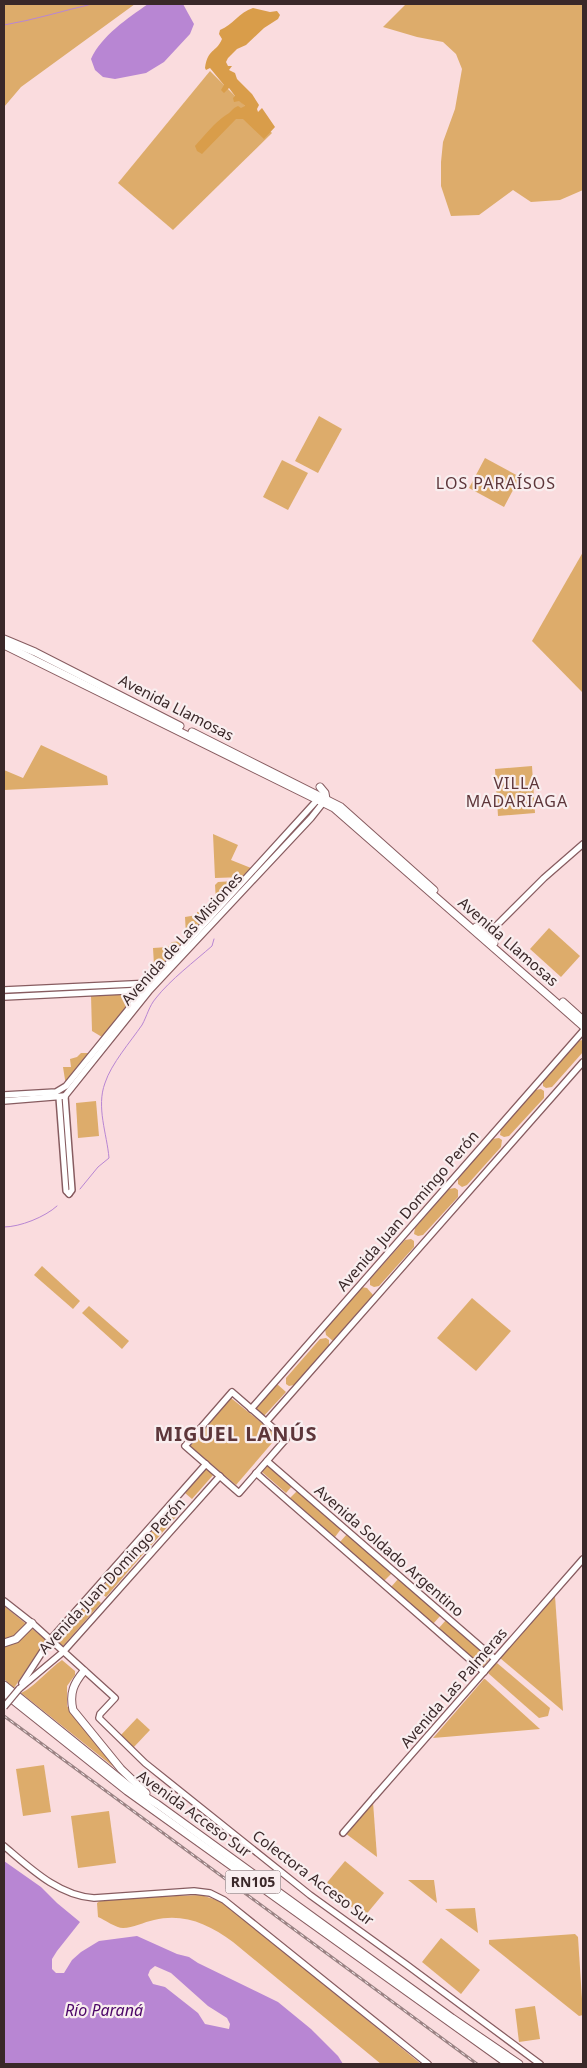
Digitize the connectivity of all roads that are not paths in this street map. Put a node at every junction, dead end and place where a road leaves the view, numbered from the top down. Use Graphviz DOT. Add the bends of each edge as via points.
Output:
graph roads {
  1 [pos="4,639"];
  2 [pos="4,644"];
  3 [pos="320,787"];
  4 [pos="321,799"];
  5 [pos="583,844"];
  6 [pos="486,936"];
  7 [pos="155,982"];
  8 [pos="4,990"];
  9 [pos="147,990"];
  10 [pos="4,997"];
  11 [pos="583,1020"];
  12 [pos="583,1026"];
  13 [pos="583,1031"];
  14 [pos="583,1062"];
  15 [pos="62,1089"];
  16 [pos="4,1095"];
  17 [pos="62,1097"];
  18 [pos="4,1101"];
  19 [pos="251,1409"];
  20 [pos="266,1422"];
  21 [pos="267,1461"];
  22 [pos="206,1464"];
  23 [pos="256,1473"];
  24 [pos="220,1476"];
  25 [pos="583,1559"];
  26 [pos="4,1601"];
  27 [pos="32,1623"];
  28 [pos="50,1640"];
  29 [pos="4,1643"];
  30 [pos="63,1652"];
  31 [pos="495,1659"];
  32 [pos="84,1670"];
  33 [pos="484,1672"];
  34 [pos="4,1685"];
  35 [pos="19,1689"];
  36 [pos="4,1693"];
  37 [pos="4,1707"];
  38 [pos="375,1796"];
  39 [pos="157,1804"];
  40 [pos="343,1833"];
  41 [pos="4,1846"];
  42 [pos="428,2064"];
  43 [pos="508,2064"];
  44 [pos="519,2064"];
  45 [pos="540,2064"];
  1 -- 4 [label="highway, Avenida Llamosas"];
  2 -- 4 [label="highway"];
  3 -- 4 [label="highway" via="325,793"];
  4 -- 6 [label="highway, Avenida Llamosas" via="349,813"];
  4 -- 7 [label="main road, Avenida de Las Misiones" via="247,875"];
  4 -- 12 [label="highway, Avenida Llamosas"];
  5 -- 6 [label="main road"];
  6 -- 11 [label="highway, Avenida Llamosas"];
  7 -- 8 [label="main road"];
  7 -- 9 [label="main road, Avenida de Las Misiones"];
  9 -- 10 [label="main road"];
  9 -- 15 [label="main road, Avenida de Las Misiones"];
  9 -- 17 [label="main road, Avenida de Las Misiones"];
  13 -- 19 [label="main road, Avenida Juan Domingo Perón"];
  14 -- 20 [label="main road"];
  15 -- 16 [label="main road"];
  15 -- 17 [label="main road"];
  17 -- 17 [label="street" via="66,1190 69,1194 72,1190"];
  17 -- 18 [label="main road"];
  19 -- 20 [label="main road"];
  19 -- 22 [label="main road" via="232,1392 185,1446"];
  20 -- 21 [label="main road" via="286,1439"];
  21 -- 23 [label="main road"];
  21 -- 31 [label="main road, Avenida Soldado Argentino"];
  22 -- 24 [label="main road"];
  22 -- 28 [label="main road, Avenida Juan Domingo Perón"];
  23 -- 24 [label="main road" via="239,1493"];
  23 -- 33 [label="main road, Avenida Soldado Argentino"];
  24 -- 30 [label="main road, Avenida Juan Domingo Perón"];
  25 -- 31 [label="main road, Avenida Las Palmeras"];
  26 -- 27 [label="main road"];
  27 -- 28 [label="main road"];
  27 -- 29 [label="highway" via="16,1639"];
  28 -- 30 [label="main road"];
  28 -- 35 [label="main road, Avenida Juan Domingo Perón"];
  30 -- 32 [label="main road"];
  30 -- 35 [label="main road, Avenida Juan Domingo Perón"];
  31 -- 33 [label="main road, Avenida Las Palmeras"];
  32 -- 39 [label="highway" via="71,1694 76,1716"];
  32 -- 45 [label="main road, Colectora Acceso Sur" via="115,1698 99,1718 145,1763 310,1895"];
  33 -- 38 [label="main road, Avenida Las Palmeras"];
  34 -- 39 [label="highway, Avenida Acceso Sur / RN105" via="130,1787"];
  35 -- 37 [label="main road, Avenida Juan Domingo Perón, bridge"];
  36 -- 43 [label="highway, Avenida Acceso Sur / RN105" via="127,1791"];
  38 -- 40 [label="street, Avenida Las Palmeras"];
  39 -- 44 [label="highway, Avenida Acceso Sur / RN105"];
  41 -- 42 [label="main road" via="54,1884 79,1896 94,1898 194,1891 210,1893 224,1900"];
}
